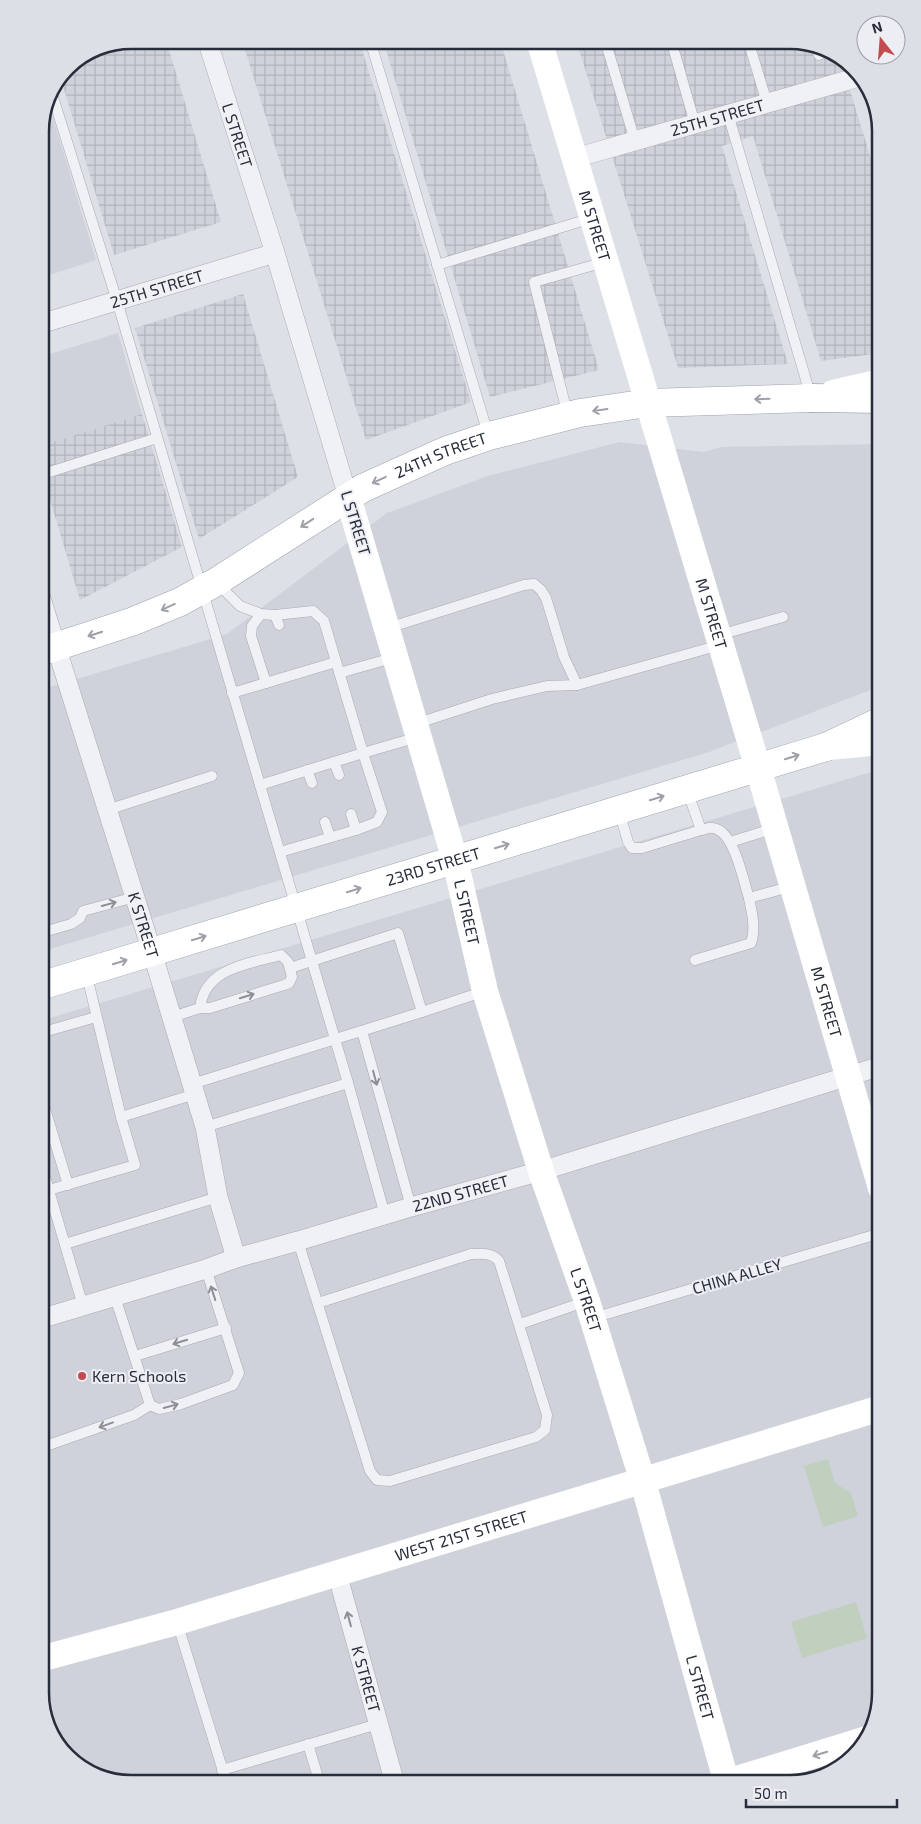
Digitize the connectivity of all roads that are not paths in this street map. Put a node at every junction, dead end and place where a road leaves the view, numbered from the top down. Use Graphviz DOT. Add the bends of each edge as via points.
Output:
graph roads {
  1 [pos="210,49"];
  2 [pos="373,49"];
  3 [pos="542,49"];
  4 [pos="608,49"];
  5 [pos="674,49"];
  6 [pos="751,49"];
  7 [pos="853,79"];
  8 [pos="54,102"];
  9 [pos="768,103"];
  10 [pos="728,114"];
  11 [pos="695,124"];
  12 [pos="636,141"];
  13 [pos="575,158"];
  14 [pos="592,217"];
  15 [pos="275,253"];
  16 [pos="606,262"];
  17 [pos="437,265"];
  18 [pos="117,301"];
  19 [pos="49,321"];
  20 [pos="872,384"];
  21 [pos="811,398"];
  22 [pos="872,398"];
  23 [pos="648,403"];
  24 [pos="568,416"];
  25 [pos="489,436"];
  26 [pos="157,438"];
  27 [pos="49,472"];
  28 [pos="348,497"];
  29 [pos="209,586"];
  30 [pos="260,614"];
  31 [pos="783,617"];
  32 [pos="387,628"];
  33 [pos="720,640"];
  34 [pos="49,649"];
  35 [pos="49,652"];
  36 [pos="396,657"];
  37 [pos="336,662"];
  38 [pos="339,673"];
  39 [pos="266,683"];
  40 [pos="577,684"];
  41 [pos="232,693"];
  42 [pos="872,725"];
  43 [pos="417,731"];
  44 [pos="872,743"];
  45 [pos="826,747"];
  46 [pos="364,753"];
  47 [pos="334,762"];
  48 [pos="758,768"];
  49 [pos="308,770"];
  50 [pos="339,775"];
  51 [pos="212,776"];
  52 [pos="312,784"];
  53 [pos="260,785"];
  54 [pos="687,790"];
  55 [pos="107,810"];
  56 [pos="618,810"];
  57 [pos="351,814"];
  58 [pos="324,822"];
  59 [pos="776,828"];
  60 [pos="356,830"];
  61 [pos="701,830"];
  62 [pos="330,837"];
  63 [pos="730,842"];
  64 [pos="280,852"];
  65 [pos="455,860"];
  66 [pos="793,886"];
  67 [pos="135,897"];
  68 [pos="749,898"];
  69 [pos="296,908"];
  70 [pos="49,930"];
  71 [pos="152,952"];
  72 [pos="312,960"];
  73 [pos="695,960"];
  74 [pos="290,968"];
  75 [pos="86,972"];
  76 [pos="49,983"];
  77 [pos="485,991"];
  78 [pos="200,1008"];
  79 [pos="422,1012"];
  80 [pos="96,1017"];
  81 [pos="172,1017"];
  82 [pos="49,1030"];
  83 [pos="362,1030"];
  84 [pos="334,1039"];
  85 [pos="872,1069"];
  86 [pos="849,1076"];
  87 [pos="348,1083"];
  88 [pos="194,1089"];
  89 [pos="120,1117"];
  90 [pos="49,1122"];
  91 [pos="205,1128"];
  92 [pos="872,1156"];
  93 [pos="541,1171"];
  94 [pos="68,1185"];
  95 [pos="49,1190"];
  96 [pos="218,1197"];
  97 [pos="410,1207"];
  98 [pos="385,1216"];
  99 [pos="872,1235"];
  100 [pos="298,1241"];
  101 [pos="65,1244"];
  102 [pos="236,1258"];
  103 [pos="206,1269"];
  104 [pos="116,1297"];
  105 [pos="318,1303"];
  106 [pos="83,1306"];
  107 [pos="590,1310"];
  108 [pos="49,1316"];
  109 [pos="520,1324"];
  110 [pos="226,1328"];
  111 [pos="135,1356"];
  112 [pos="150,1406"];
  113 [pos="872,1411"];
  114 [pos="49,1445"];
  115 [pos="642,1482"];
  116 [pos="336,1573"];
  117 [pos="177,1622"];
  118 [pos="49,1657"];
  119 [pos="378,1724"];
  120 [pos="855,1743"];
  121 [pos="308,1744"];
  122 [pos="222,1770"];
  123 [pos="223,1775"];
  124 [pos="317,1775"];
  125 [pos="392,1775"];
  126 [pos="723,1775"];
  127 [pos="751,1775"];
  1 -- 15 [label="street, L STREET"];
  2 -- 17 [label="lane"];
  3 -- 13 [label="street, M STREET"];
  4 -- 12 [label="lane"];
  5 -- 11 [label="lane"];
  6 -- 9 [label="lane"];
  7 -- 9 [label="street, 25TH STREET"];
  8 -- 18 [label="lane"];
  9 -- 10 [label="street, 25TH STREET"];
  10 -- 11 [label="street, 25TH STREET"];
  10 -- 21 [label="lane"];
  11 -- 12 [label="street, 25TH STREET"];
  12 -- 13 [label="street, 25TH STREET"];
  13 -- 14 [label="street, M STREET"];
  14 -- 16 [label="street, M STREET"];
  14 -- 17 [label="lane"];
  15 -- 18 [label="street, 25TH STREET"];
  15 -- 28 [label="street, L STREET"];
  16 -- 23 [label="street, M STREET"];
  16 -- 24 [label="lane" via="534,282"];
  17 -- 25 [label="lane"];
  18 -- 19 [label="street, 25TH STREET"];
  18 -- 26 [label="lane"];
  20 -- 21 [label="street, 24TH STREET"];
  21 -- 22 [label="main road"];
  21 -- 23 [label="main road, 24TH STREET, one-way"];
  23 -- 24 [label="main road, 24TH STREET, one-way"];
  23 -- 33 [label="street, M STREET"];
  24 -- 25 [label="main road, 24TH STREET"];
  25 -- 28 [label="main road, 24TH STREET, one-way" via="410,466"];
  26 -- 27 [label="lane"];
  26 -- 29 [label="lane"];
  28 -- 29 [label="main road, 24TH STREET, one-way"];
  28 -- 32 [label="street, L STREET"];
  29 -- 30 [label="lane" via="240,606"];
  29 -- 34 [label="main road, 24TH STREET, one-way" via="150,615"];
  29 -- 41 [label="lane"];
  30 -- 37 [label="lane" via="277,620 313,611 324,621"];
  30 -- 39 [label="lane" via="252,626 251,636"];
  31 -- 33 [label="lane"];
  32 -- 36 [label="street, L STREET"];
  32 -- 40 [label="lane" via="534,584 546,598 564,656"];
  33 -- 40 [label="lane"];
  33 -- 48 [label="street, M STREET"];
  35 -- 55 [label="street, K STREET"];
  36 -- 38 [label="lane"];
  36 -- 43 [label="street, L STREET"];
  37 -- 38 [label="lane"];
  37 -- 39 [label="lane" via="301,669"];
  38 -- 46 [label="lane"];
  39 -- 41 [label="lane"];
  40 -- 43 [label="lane" via="547,686 492,699"];
  41 -- 53 [label="lane"];
  42 -- 45 [label="main road, 23RD STREET"];
  43 -- 46 [label="lane"];
  43 -- 65 [label="street, L STREET"];
  44 -- 45 [label="street"];
  48 -- 45 [label="main road, 23RD STREET, one-way"];
  46 -- 47 [label="lane"];
  46 -- 60 [label="lane" via="382,812 377,822"];
  47 -- 49 [label="lane"];
  47 -- 50 [label="lane"];
  48 -- 54 [label="main road, 23RD STREET"];
  48 -- 59 [label="street, M STREET"];
  49 -- 52 [label="lane"];
  49 -- 53 [label="lane"];
  51 -- 55 [label="lane"];
  53 -- 64 [label="lane"];
  56 -- 54 [label="main road, 23RD STREET, one-way"];
  54 -- 61 [label="lane"];
  55 -- 67 [label="street, K STREET"];
  56 -- 61 [label="lane" via="632,848 642,848"];
  65 -- 56 [label="main road, 23RD STREET, one-way"];
  57 -- 60 [label="lane"];
  58 -- 62 [label="lane"];
  59 -- 63 [label="lane"];
  59 -- 66 [label="street, M STREET"];
  60 -- 62 [label="lane"];
  61 -- 63 [label="lane" via="713,828 725,832"];
  62 -- 64 [label="lane"];
  63 -- 68 [label="lane"];
  64 -- 69 [label="lane"];
  69 -- 65 [label="main road, 23RD STREET, one-way"];
  65 -- 77 [label="street, L STREET"];
  66 -- 68 [label="lane"];
  66 -- 86 [label="street, M STREET"];
  70 -- 67 [label="lane, one-way" via="71,924 80,918 83,910"];
  67 -- 71 [label="street, K STREET"];
  68 -- 73 [label="lane" via="754,934 751,943"];
  71 -- 69 [label="main road, 23RD STREET, one-way"];
  69 -- 72 [label="lane"];
  75 -- 71 [label="main road, 23RD STREET, one-way"];
  71 -- 81 [label="street, K STREET"];
  72 -- 74 [label="lane"];
  72 -- 79 [label="lane" via="398,933"];
  72 -- 84 [label="lane"];
  78 -- 74 [label="lane, one-way" via="210,1008 289,983 292,977"];
  74 -- 78 [label="lane" via="281,955 223,972 205,989"];
  75 -- 76 [label="main road, 23RD STREET"];
  75 -- 80 [label="lane"];
  77 -- 79 [label="lane"];
  77 -- 93 [label="street, L STREET"];
  78 -- 81 [label="lane"];
  79 -- 83 [label="lane"];
  80 -- 82 [label="lane"];
  80 -- 89 [label="lane"];
  81 -- 88 [label="street, K STREET"];
  83 -- 84 [label="lane"];
  83 -- 97 [label="lane, one-way"];
  84 -- 87 [label="lane"];
  84 -- 88 [label="lane"];
  85 -- 86 [label="street, 22ND STREET"];
  86 -- 92 [label="street, M STREET"];
  86 -- 93 [label="street, 22ND STREET"];
  87 -- 91 [label="lane"];
  87 -- 98 [label="lane"];
  88 -- 89 [label="lane"];
  88 -- 91 [label="street, K STREET"];
  89 -- 94 [label="lane" via="135,1165"];
  90 -- 94 [label="lane"];
  91 -- 96 [label="street, K STREET"];
  93 -- 97 [label="street, 22ND STREET"];
  93 -- 107 [label="street, L STREET"];
  94 -- 95 [label="lane"];
  95 -- 101 [label="lane"];
  96 -- 101 [label="lane"];
  96 -- 102 [label="street, K STREET"];
  97 -- 98 [label="street, 22ND STREET"];
  98 -- 100 [label="street, 22ND STREET"];
  99 -- 107 [label="lane, CHINA ALLEY"];
  100 -- 102 [label="street, 22ND STREET"];
  100 -- 105 [label="lane"];
  101 -- 106 [label="lane"];
  102 -- 103 [label="street, 22ND STREET"];
  103 -- 104 [label="street, 22ND STREET"];
  110 -- 103 [label="lane, one-way"];
  104 -- 106 [label="street, 22ND STREET"];
  104 -- 111 [label="lane"];
  105 -- 109 [label="lane" via="472,1254 490,1254 499,1261"];
  105 -- 109 [label="lane" via="370,1471 378,1480 390,1481 429,1470 536,1437 545,1430 547,1415"];
  106 -- 108 [label="street, 22ND STREET"];
  107 -- 109 [label="lane, CHINA ALLEY"];
  107 -- 115 [label="street, L STREET"];
  110 -- 111 [label="lane, one-way"];
  112 -- 110 [label="lane, one-way" via="158,1409 181,1404 233,1384 239,1373"];
  111 -- 112 [label="lane"];
  112 -- 114 [label="lane, one-way" via="134,1415"];
  113 -- 115 [label="street, WEST 21ST STREET"];
  115 -- 116 [label="street, WEST 21ST STREET"];
  115 -- 126 [label="street, L STREET"];
  116 -- 117 [label="street, WEST 21ST STREET"];
  119 -- 116 [label="street, K STREET, one-way"];
  117 -- 118 [label="street, WEST 21ST STREET"];
  117 -- 122 [label="lane"];
  119 -- 121 [label="lane"];
  119 -- 125 [label="street, K STREET"];
  120 -- 127 [label="street, one-way"];
  121 -- 122 [label="lane"];
  121 -- 124 [label="lane"];
  122 -- 123 [label="lane"];
}
